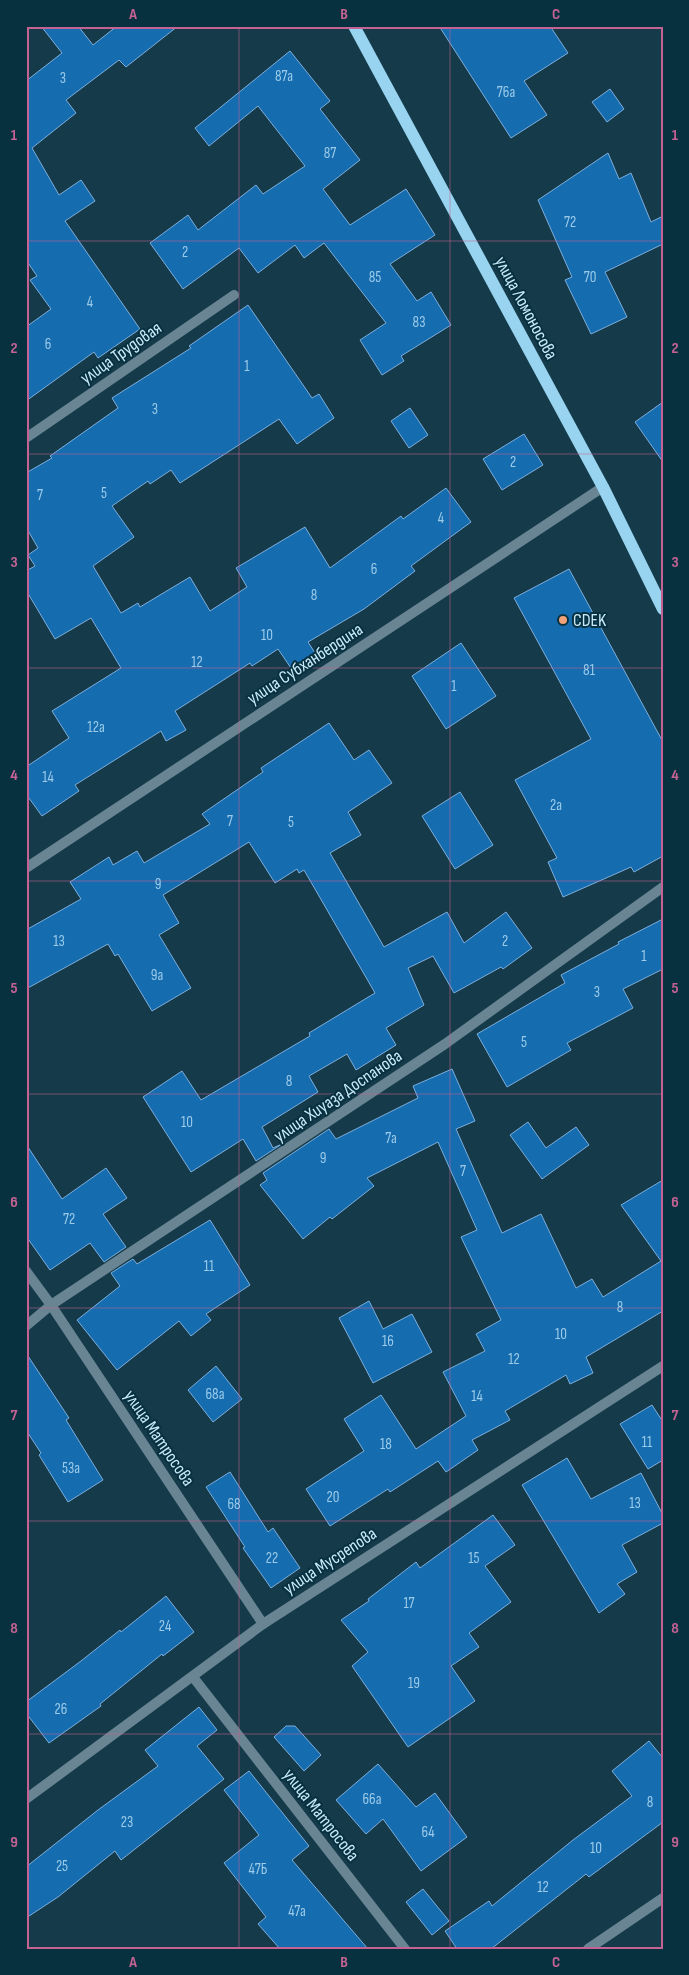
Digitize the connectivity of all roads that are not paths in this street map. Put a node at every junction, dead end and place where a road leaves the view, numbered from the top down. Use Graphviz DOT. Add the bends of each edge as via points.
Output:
graph roads {
  1 [pos="354,26"];
  2 [pos="234,295"];
  3 [pos="26,438"];
  4 [pos="603,487"];
  5 [pos="663,609"];
  6 [pos="26,868"];
  7 [pos="663,887"];
  8 [pos="26,1271"];
  9 [pos="51,1306"];
  10 [pos="26,1326"];
  11 [pos="663,1366"];
  12 [pos="263,1624"];
  13 [pos="193,1677"];
  14 [pos="26,1799"];
  15 [pos="663,1898"];
  16 [pos="405,1949"];
  17 [pos="588,1949"];
  1 -- 4 [label="main road, улица Ломоносова"];
  2 -- 3 [label="street, улица Трудовая"];
  4 -- 5 [label="main road, улица Ломоносова"];
  4 -- 6 [label="street, улица Субханбердина"];
  7 -- 9 [label="street, улица Хиуаза Доспанова" via="445,1044"];
  8 -- 9 [label="street, улица Матросова"];
  9 -- 10 [label="street, улица Хиуаза Доспанова"];
  9 -- 12 [label="street, улица Матросова"];
  11 -- 12 [label="street, улица Мусрепова"];
  12 -- 13 [label="street, улица Мусрепова"];
  13 -- 14 [label="street, улица Мусрепова"];
  13 -- 16 [label="street, улица Матросова"];
  15 -- 17 [label="street"];
}
